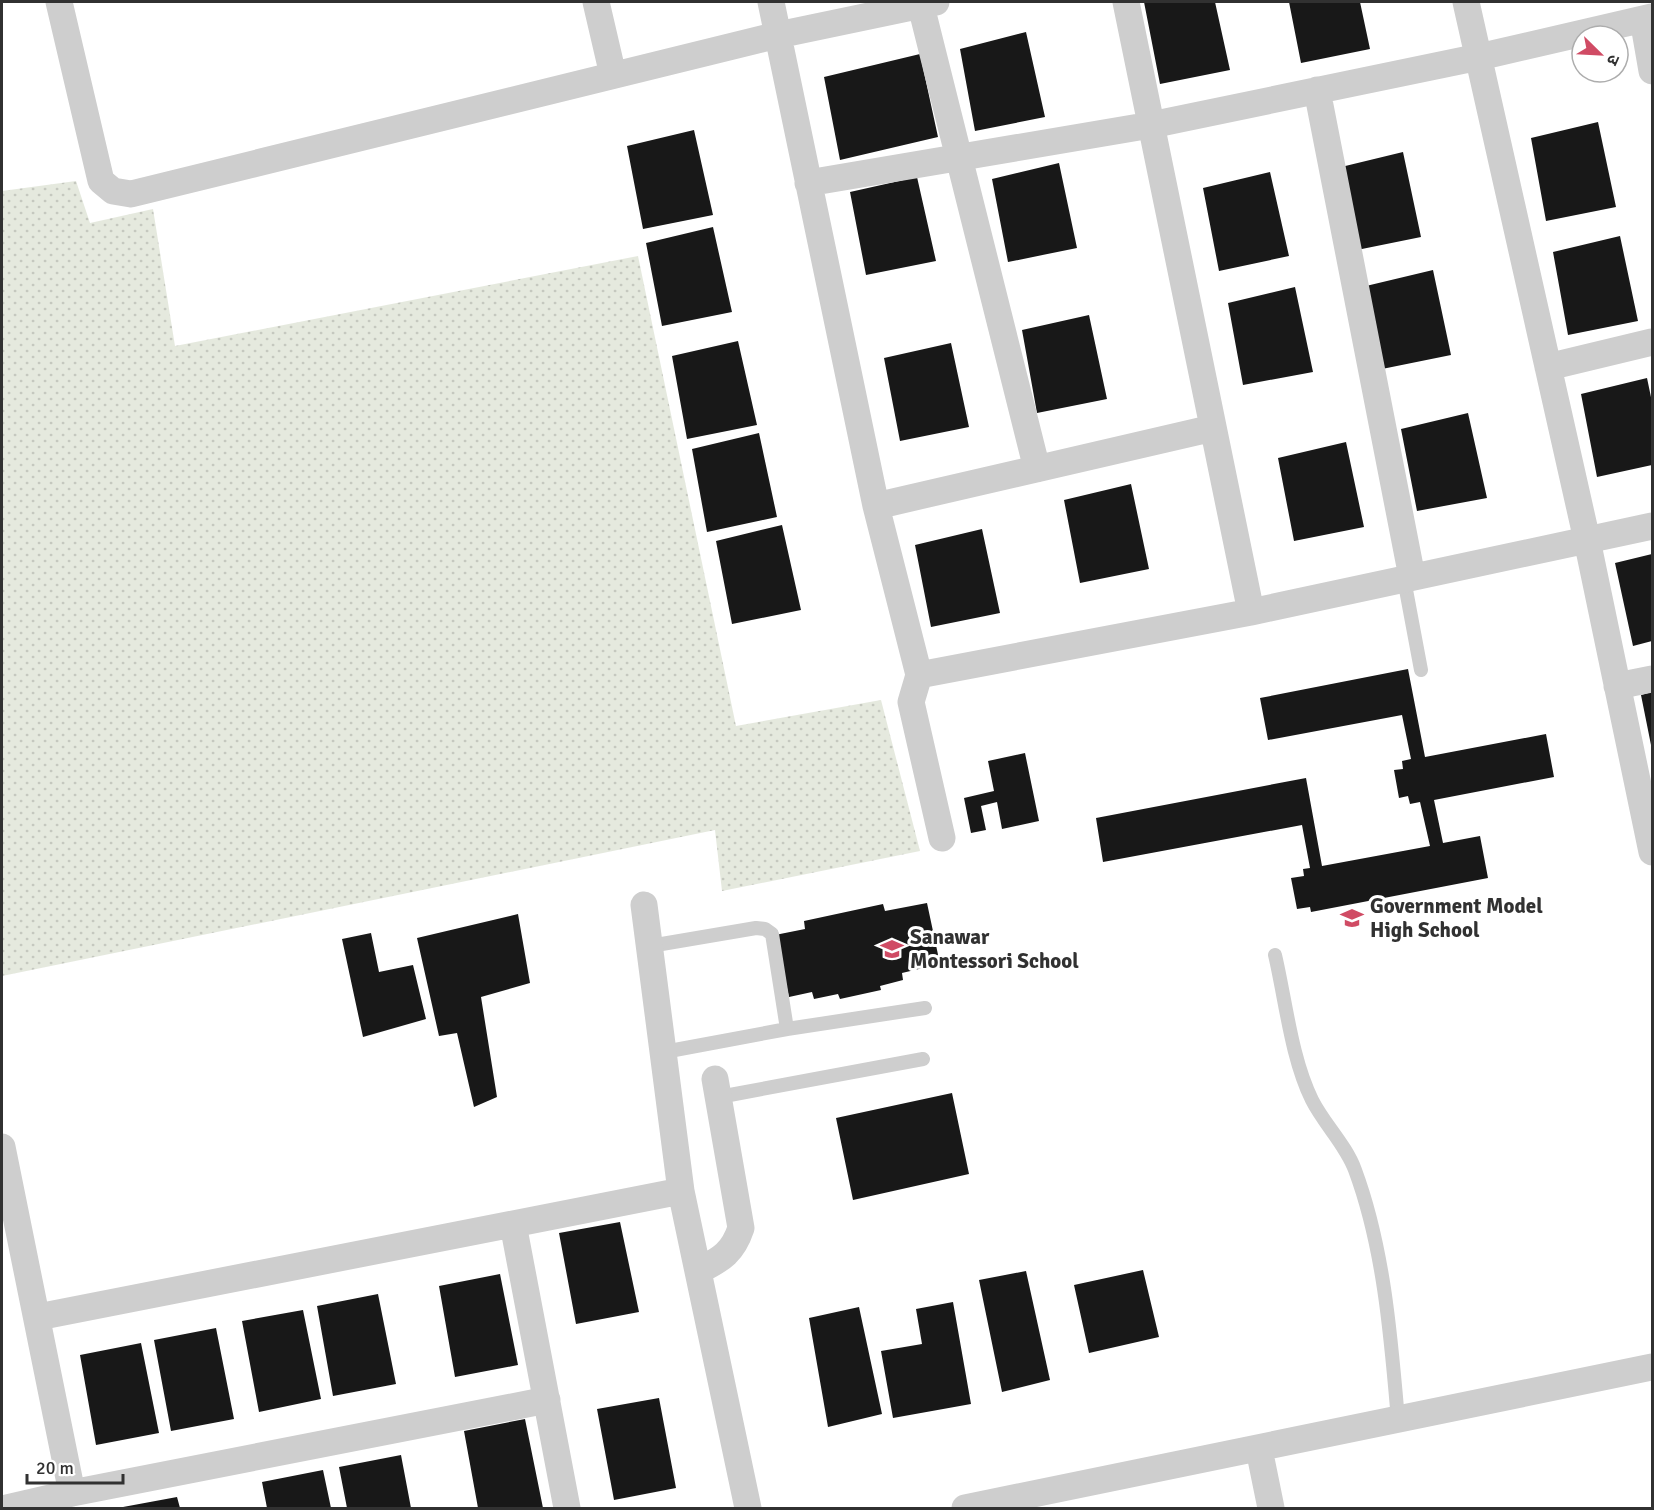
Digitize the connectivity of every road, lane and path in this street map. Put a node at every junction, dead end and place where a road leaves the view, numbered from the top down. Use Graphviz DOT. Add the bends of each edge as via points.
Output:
graph roads {
  1 [pos="596,2"];
  2 [pos="771,2"];
  3 [pos="1125,2"];
  4 [pos="1466,2"];
  5 [pos="65,3"];
  6 [pos="925,3"];
  7 [pos="1648,18"];
  8 [pos="778,35"];
  9 [pos="1479,57"];
  10 [pos="1653,71"];
  11 [pos="613,75"];
  12 [pos="1317,90"];
  13 [pos="1151,125"];
  14 [pos="958,157"];
  15 [pos="808,183"];
  16 [pos="1653,342"];
  17 [pos="1548,367"];
  18 [pos="1213,428"];
  19 [pos="1037,469"];
  20 [pos="876,506"];
  21 [pos="1653,526"];
  22 [pos="1587,540"];
  23 [pos="1408,578"];
  24 [pos="1251,612"];
  25 [pos="1421,670"];
  26 [pos="919,675"];
  27 [pos="1653,679"];
  28 [pos="1617,686"];
  29 [pos="942,838"];
  30 [pos="1653,852"];
  31 [pos="644,905"];
  32 [pos="650,946"];
  33 [pos="1275,955"];
  34 [pos="925,1008"];
  35 [pos="787,1029"];
  36 [pos="664,1052"];
  37 [pos="923,1059"];
  38 [pos="717,1088"];
  39 [pos="2,1147"];
  40 [pos="681,1191"];
  41 [pos="513,1224"];
  42 [pos="700,1270"];
  43 [pos="38,1317"];
  44 [pos="1653,1367"];
  45 [pos="547,1400"];
  46 [pos="1398,1420"];
  47 [pos="1259,1449"];
  48 [pos="72,1493"];
  49 [pos="1079,1497"];
  50 [pos="7,1509"];
  51 [pos="567,1509"];
  52 [pos="748,1509"];
  53 [pos="965,1509"];
  54 [pos="1271,1509"];
  1 -- 11 [label="street"];
  2 -- 8 [label="street"];
  3 -- 13 [label="street"];
  4 -- 9 [label="street"];
  5 -- 11 [label="street" via="101,181 114,191 142,191"];
  6 -- 8 [label="street"];
  6 -- 14 [label="street"];
  7 -- 9 [label="street"];
  7 -- 10 [label="street"];
  8 -- 11 [label="street"];
  8 -- 15 [label="street"];
  9 -- 12 [label="street"];
  9 -- 17 [label="street"];
  12 -- 13 [label="street"];
  12 -- 23 [label="street"];
  13 -- 14 [label="street"];
  13 -- 18 [label="street"];
  14 -- 15 [label="street"];
  14 -- 19 [label="street"];
  15 -- 20 [label="street"];
  16 -- 17 [label="street"];
  17 -- 22 [label="street"];
  18 -- 19 [label="street"];
  18 -- 24 [label="street"];
  19 -- 20 [label="street"];
  20 -- 26 [label="street"];
  21 -- 22 [label="street"];
  22 -- 23 [label="street"];
  22 -- 28 [label="street"];
  23 -- 24 [label="street"];
  23 -- 25 [label="lane"];
  24 -- 26 [label="street"];
  26 -- 29 [label="street" via="911,702"];
  27 -- 28 [label="street"];
  28 -- 30 [label="street"];
  31 -- 32 [label="street"];
  32 -- 35 [label="lane" via="765,929 772,934"];
  32 -- 36 [label="street"];
  33 -- 46 [label="lane" via="1298,1058 1312,1099 1355,1168 1374,1238"];
  34 -- 35 [label="lane"];
  35 -- 36 [label="lane"];
  36 -- 40 [label="street"];
  37 -- 38 [label="lane"];
  38 -- 42 [label="street" via="741,1228 735,1246 725,1257"];
  39 -- 43 [label="street"];
  40 -- 41 [label="street"];
  40 -- 42 [label="street"];
  41 -- 43 [label="street"];
  41 -- 45 [label="street"];
  42 -- 52 [label="street"];
  43 -- 48 [label="street"];
  44 -- 46 [label="street"];
  45 -- 48 [label="street"];
  45 -- 51 [label="street"];
  46 -- 47 [label="street"];
  47 -- 49 [label="street"];
  47 -- 54 [label="street"];
  48 -- 50 [label="street"];
  49 -- 53 [label="street"];
}
